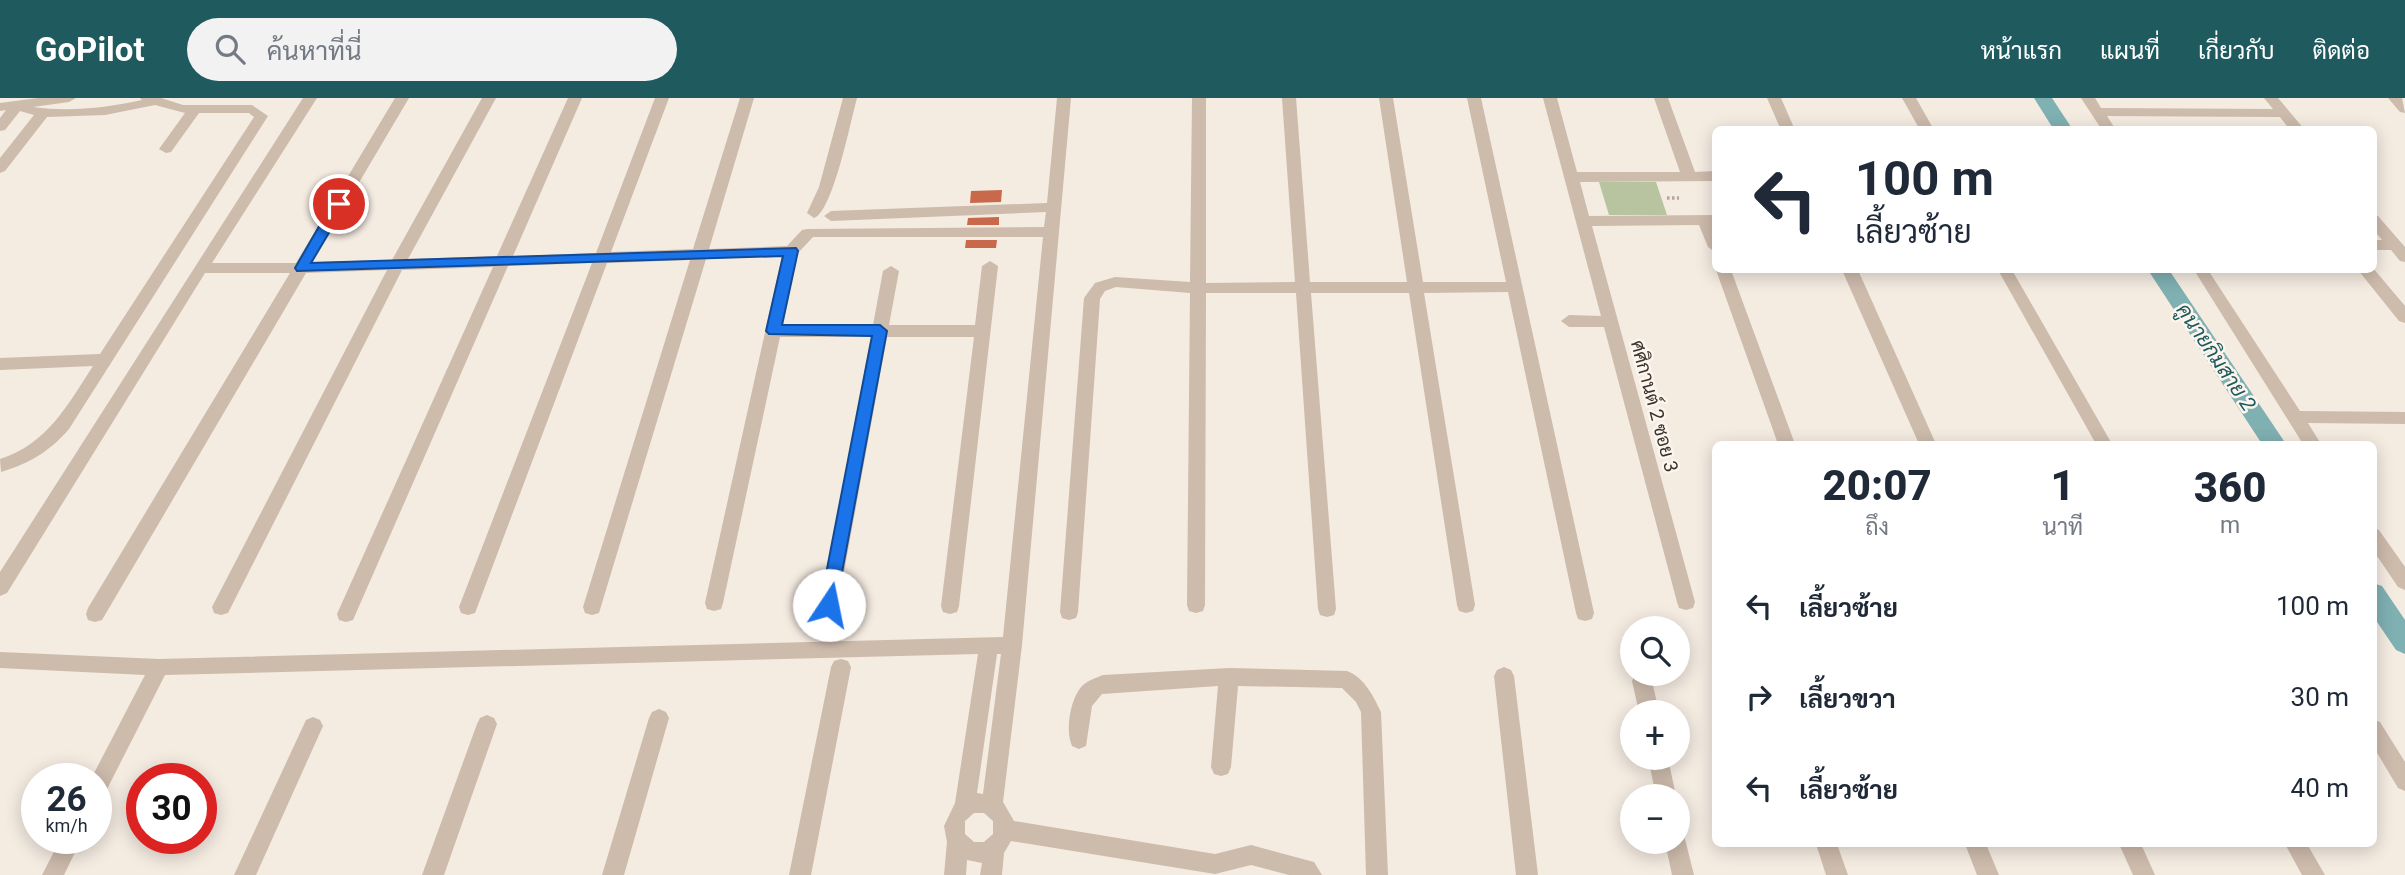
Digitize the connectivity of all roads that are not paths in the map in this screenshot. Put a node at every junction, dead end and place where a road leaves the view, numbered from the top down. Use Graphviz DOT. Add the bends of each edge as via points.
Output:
graph roads {
  1 [pos="69,98"];
  2 [pos="310,98"];
  3 [pos="402,98"];
  4 [pos="489,98"];
  5 [pos="575,98"];
  6 [pos="662,98"];
  7 [pos="747,98"];
  8 [pos="850,98"];
  9 [pos="1064,98"];
  10 [pos="1199,98"];
  11 [pos="1289,98"];
  12 [pos="1386,98"];
  13 [pos="1474,98"];
  14 [pos="1550,98"];
  15 [pos="1661,98"];
  16 [pos="1774,98"];
  17 [pos="1909,98"];
  18 [pos="2088,98"];
  19 [pos="2218,98"];
  20 [pos="2271,98"];
  21 [pos="2395,98"];
  22 [pos="151,100"];
  23 [pos="17,106"];
  24 [pos="0,107"];
  25 [pos="195,109"];
  26 [pos="2405,109"];
  27 [pos="2098,112"];
  28 [pos="43,113"];
  29 [pos="2230,113"];
  30 [pos="2284,113"];
  31 [pos="1786,126"];
  32 [pos="1925,126"];
  33 [pos="2107,126"];
  34 [pos="2295,126"];
  35 [pos="0,127"];
  36 [pos="166,149"];
  37 [pos="0,168"];
  38 [pos="1689,176"];
  39 [pos="1712,176"];
  40 [pos="1572,177"];
  41 [pos="1055,208"];
  42 [pos="814,213"];
  43 [pos="831,216"];
  44 [pos="1583,220"];
  45 [pos="1710,220"];
  46 [pos="2377,224"];
  47 [pos="1052,232"];
  48 [pos="812,234"];
  49 [pos="2377,246"];
  50 [pos="791,251"];
  51 [pos="2400,251"];
  52 [pos="700,254"];
  53 [pos="603,258"];
  54 [pos="502,259"];
  55 [pos="398,263"];
  56 [pos="990,266"];
  57 [pos="201,268"];
  58 [pos="302,268"];
  59 [pos="891,271"];
  60 [pos="1724,273"];
  61 [pos="1851,273"];
  62 [pos="2007,273"];
  63 [pos="2203,273"];
  64 [pos="2368,273"];
  65 [pos="1415,286"];
  66 [pos="1515,287"];
  67 [pos="1198,288"];
  68 [pos="1304,289"];
  69 [pos="2405,317"];
  70 [pos="1569,321"];
  71 [pos="1611,322"];
  72 [pos="774,331"];
  73 [pos="880,331"];
  74 [pos="983,331"];
  75 [pos="105,360"];
  76 [pos="0,364"];
  77 [pos="2294,417"];
  78 [pos="2405,418"];
  79 [pos="1786,441"];
  80 [pos="1927,441"];
  81 [pos="2102,441"];
  82 [pos="2310,441"];
  83 [pos="0,465"];
  84 [pos="2377,541"];
  85 [pos="2405,582"];
  86 [pos="0,588"];
  87 [pos="713,603"];
  88 [pos="1686,603"];
  89 [pos="829,605"];
  90 [pos="1196,605"];
  91 [pos="1466,605"];
  92 [pos="950,606"];
  93 [pos="221,607"];
  94 [pos="468,607"];
  95 [pos="592,607"];
  96 [pos="1327,608"];
  97 [pos="1069,612"];
  98 [pos="1585,613"];
  99 [pos="95,614"];
  100 [pos="346,614"];
  101 [pos="989,645"];
  102 [pos="1012,645"];
  103 [pos="0,660"];
  104 [pos="159,667"];
  105 [pos="841,667"];
  106 [pos="1504,676"];
  107 [pos="1229,677"];
  108 [pos="659,718"];
  109 [pos="487,724"];
  110 [pos="313,726"];
  111 [pos="2377,735"];
  112 [pos="1079,740"];
  113 [pos="110,763"];
  114 [pos="1221,766"];
  115 [pos="2405,781"];
  116 [pos="992,806"];
  117 [pos="964,810"];
  118 [pos="999,838"];
  119 [pos="957,844"];
  120 [pos="1828,847"];
  121 [pos="1977,847"];
  122 [pos="2131,847"];
  123 [pos="2298,847"];
  124 [pos="64,854"];
  125 [pos="1679,854"];
  126 [pos="1222,870"];
  127 [pos="53,875"];
  128 [pos="245,875"];
  129 [pos="433,875"];
  130 [pos="613,875"];
  131 [pos="800,875"];
  132 [pos="955,875"];
  133 [pos="991,875"];
  134 [pos="1311,875"];
  135 [pos="1377,875"];
  136 [pos="1527,875"];
  137 [pos="1683,875"];
  138 [pos="1837,875"];
  139 [pos="1988,875"];
  140 [pos="2144,875"];
  141 [pos="2314,875"];
  1 -- 23 [label="street"];
  2 -- 57 [label="street"];
  3 -- 58 [label="street"];
  4 -- 55 [label="street"];
  5 -- 54 [label="street"];
  6 -- 53 [label="street"];
  7 -- 52 [label="street"];
  8 -- 42 [label="street" via="826,187"];
  9 -- 41 [label="street"];
  10 -- 67 [label="street"];
  11 -- 68 [label="street"];
  12 -- 65 [label="street"];
  13 -- 66 [label="street"];
  14 -- 40 [label="street, ศศิกานต์ 2 ซอย 3"];
  15 -- 38 [label="street"];
  16 -- 31 [label="street"];
  17 -- 32 [label="street"];
  18 -- 27 [label="street"];
  19 -- 29 [label="street"];
  20 -- 30 [label="street"];
  21 -- 26 [label="street"];
  22 -- 25 [label="street"];
  22 -- 28 [label="street" via="127,108"];
  23 -- 24 [label="street"];
  23 -- 28 [label="street"];
  23 -- 35 [label="street"];
  25 -- 36 [label="street"];
  25 -- 75 [label="street" via="252,109 261,116"];
  27 -- 29 [label="street"];
  27 -- 33 [label="street"];
  28 -- 37 [label="street"];
  29 -- 30 [label="street"];
  30 -- 34 [label="street"];
  38 -- 39 [label="street"];
  38 -- 40 [label="street"];
  40 -- 44 [label="street, ศศิกานต์ 2 ซอย 3"];
  41 -- 43 [label="street"];
  41 -- 47 [label="street"];
  42 -- 43 [label="street"];
  42 -- 48 [label="street" via="800,223 802,231"];
  43 -- 48 [label="street" via="831,228"];
  44 -- 45 [label="street"];
  44 -- 71 [label="street, ศศิกานต์ 2 ซอย 3"];
  46 -- 51 [label="street"];
  47 -- 48 [label="street"];
  47 -- 102 [label="street"];
  48 -- 50 [label="street"];
  49 -- 51 [label="street"];
  50 -- 52 [label="street"];
  50 -- 72 [label="street"];
  52 -- 53 [label="street"];
  52 -- 95 [label="street"];
  53 -- 54 [label="street"];
  53 -- 94 [label="street"];
  54 -- 55 [label="street"];
  54 -- 100 [label="street"];
  55 -- 58 [label="street"];
  55 -- 93 [label="street"];
  56 -- 74 [label="street"];
  57 -- 58 [label="street"];
  57 -- 86 [label="street"];
  58 -- 99 [label="street"];
  59 -- 73 [label="street"];
  60 -- 79 [label="street"];
  61 -- 80 [label="street"];
  62 -- 81 [label="street"];
  63 -- 77 [label="street"];
  64 -- 69 [label="street"];
  65 -- 66 [label="street"];
  65 -- 68 [label="street"];
  65 -- 91 [label="street"];
  66 -- 98 [label="street"];
  67 -- 68 [label="street"];
  67 -- 90 [label="street"];
  67 -- 97 [label="street" via="1115,282 1100,287 1092,298"];
  68 -- 96 [label="street"];
  70 -- 71 [label="street"];
  71 -- 88 [label="street, ศศิกานต์ 2 ซอย 3"];
  72 -- 73 [label="street"];
  72 -- 87 [label="street"];
  73 -- 74 [label="street"];
  73 -- 89 [label="street"];
  74 -- 92 [label="street"];
  75 -- 76 [label="street"];
  75 -- 83 [label="street" via="56,435 28,457"];
  77 -- 78 [label="street"];
  77 -- 82 [label="street"];
  84 -- 85 [label="street"];
  101 -- 102 [label="street"];
  101 -- 104 [label="street"];
  101 -- 117 [label="street"];
  102 -- 116 [label="street"];
  103 -- 104 [label="street"];
  104 -- 113 [label="street"];
  105 -- 131 [label="street"];
  106 -- 136 [label="street"];
  107 -- 112 [label="street" via="1090,687 1084,694"];
  107 -- 114 [label="street"];
  107 -- 135 [label="street" via="1346,680 1363,696 1371,712"];
  108 -- 130 [label="street"];
  109 -- 129 [label="street"];
  110 -- 128 [label="street"];
  111 -- 115 [label="street"];
  116 -- 117 [label="street"];
  116 -- 118 [label="street" via="1004,820"];
  117 -- 119 [label="street" via="953,826"];
  118 -- 119 [label="street" via="974,853"];
  118 -- 126 [label="street"];
  118 -- 133 [label="street"];
  119 -- 132 [label="street"];
  120 -- 138 [label="street"];
  121 -- 139 [label="street"];
  122 -- 140 [label="street"];
  123 -- 141 [label="street"];
  124 -- 127 [label="street"];
  125 -- 137 [label="street"];
  126 -- 134 [label="street" via="1251,855 1306,869"];
}
